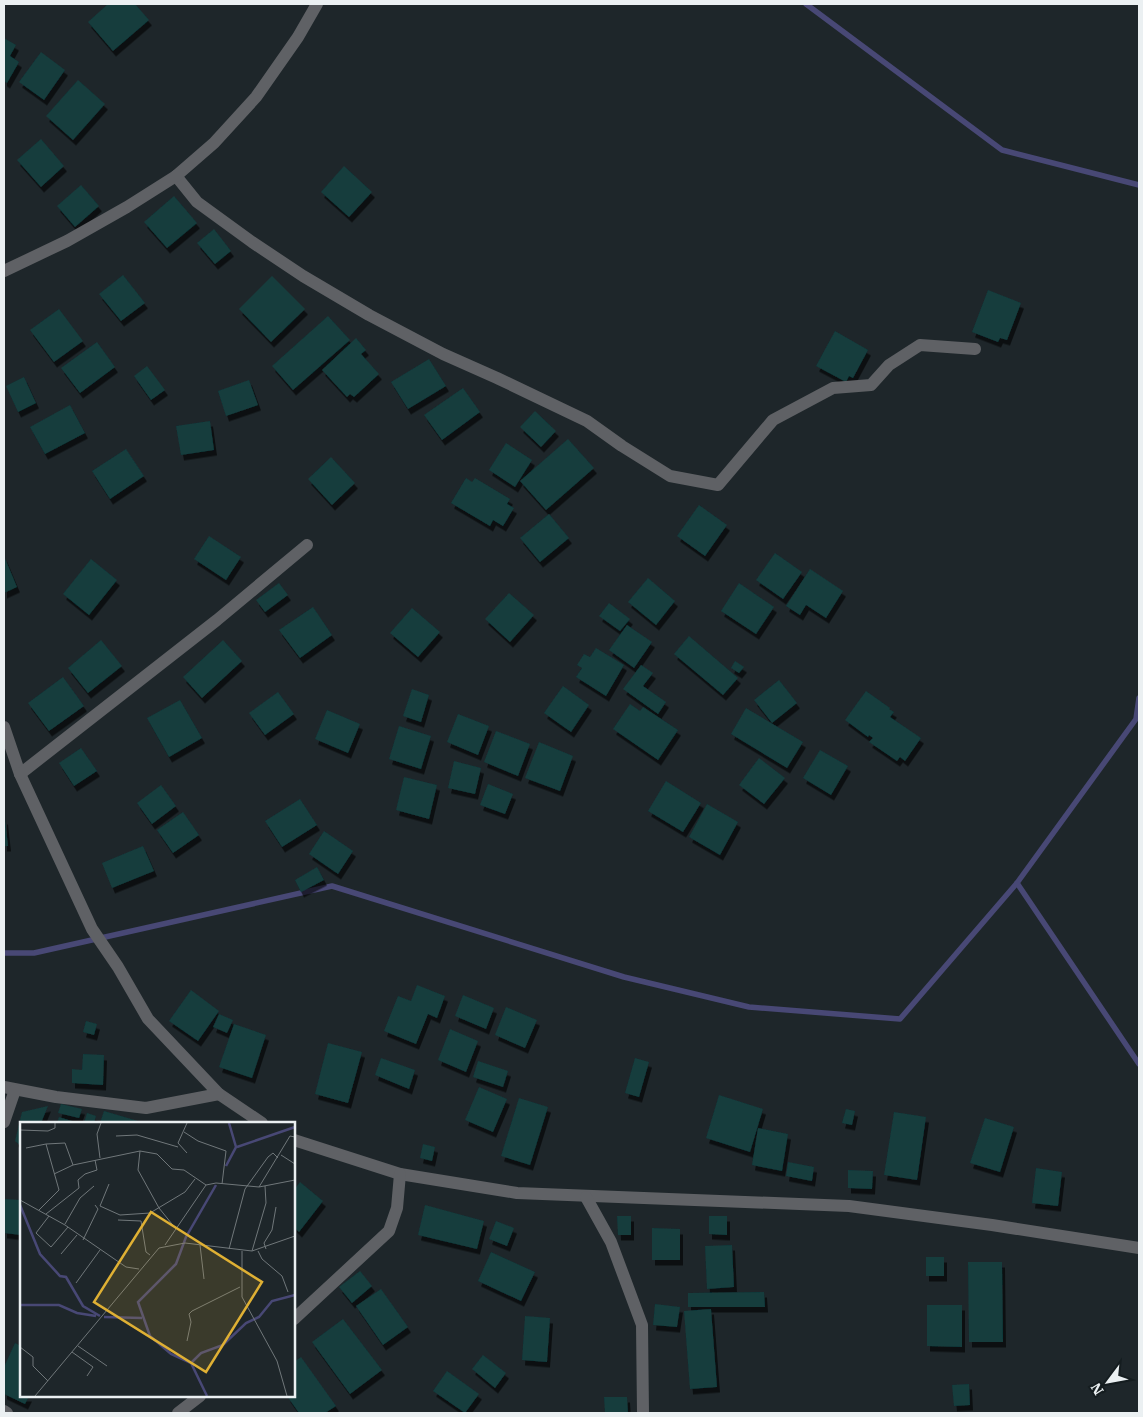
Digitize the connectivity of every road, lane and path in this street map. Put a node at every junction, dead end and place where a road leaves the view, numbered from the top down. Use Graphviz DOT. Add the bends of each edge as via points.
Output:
graph roads {
  1 [pos="318,4"];
  2 [pos="176,176"];
  3 [pos="4,272"];
  4 [pos="975,349"];
  5 [pos="307,545"];
  6 [pos="4,728"];
  7 [pos="20,774"];
  8 [pos="9,1088"];
  9 [pos="219,1094"];
  10 [pos="4,1122"];
  11 [pos="261,1122"];
  12 [pos="295,1140"];
  13 [pos="400,1174"];
  14 [pos="586,1197"];
  15 [pos="1139,1248"];
  16 [pos="295,1317"];
  17 [pos="199,1397"];
  18 [pos="4,1411"];
  19 [pos="7,1413"];
  20 [pos="178,1413"];
  21 [pos="643,1413"];
  1 -- 2 [label="street" via="256,97 214,143"];
  2 -- 3 [label="street" via="128,207"];
  2 -- 4 [label="street" via="197,202 303,276 442,354 587,421 670,476 718,485 773,420 833,388 871,385 889,365 920,345"];
  5 -- 7 [label="street" via="218,620"];
  6 -- 7 [label="street"];
  7 -- 9 [label="street" via="92,929 148,1019"];
  8 -- 9 [label="street" via="146,1108"];
  8 -- 10 [label="street"];
  9 -- 11 [label="street"];
  12 -- 13 [label="street"];
  13 -- 14 [label="street" via="517,1193"];
  13 -- 16 [label="street" via="397,1208 389,1231"];
  14 -- 15 [label="street" via="849,1206"];
  14 -- 21 [label="street" via="611,1242 642,1325"];
  17 -- 20 [label="street"];
  18 -- 19 [label="street"];
}
